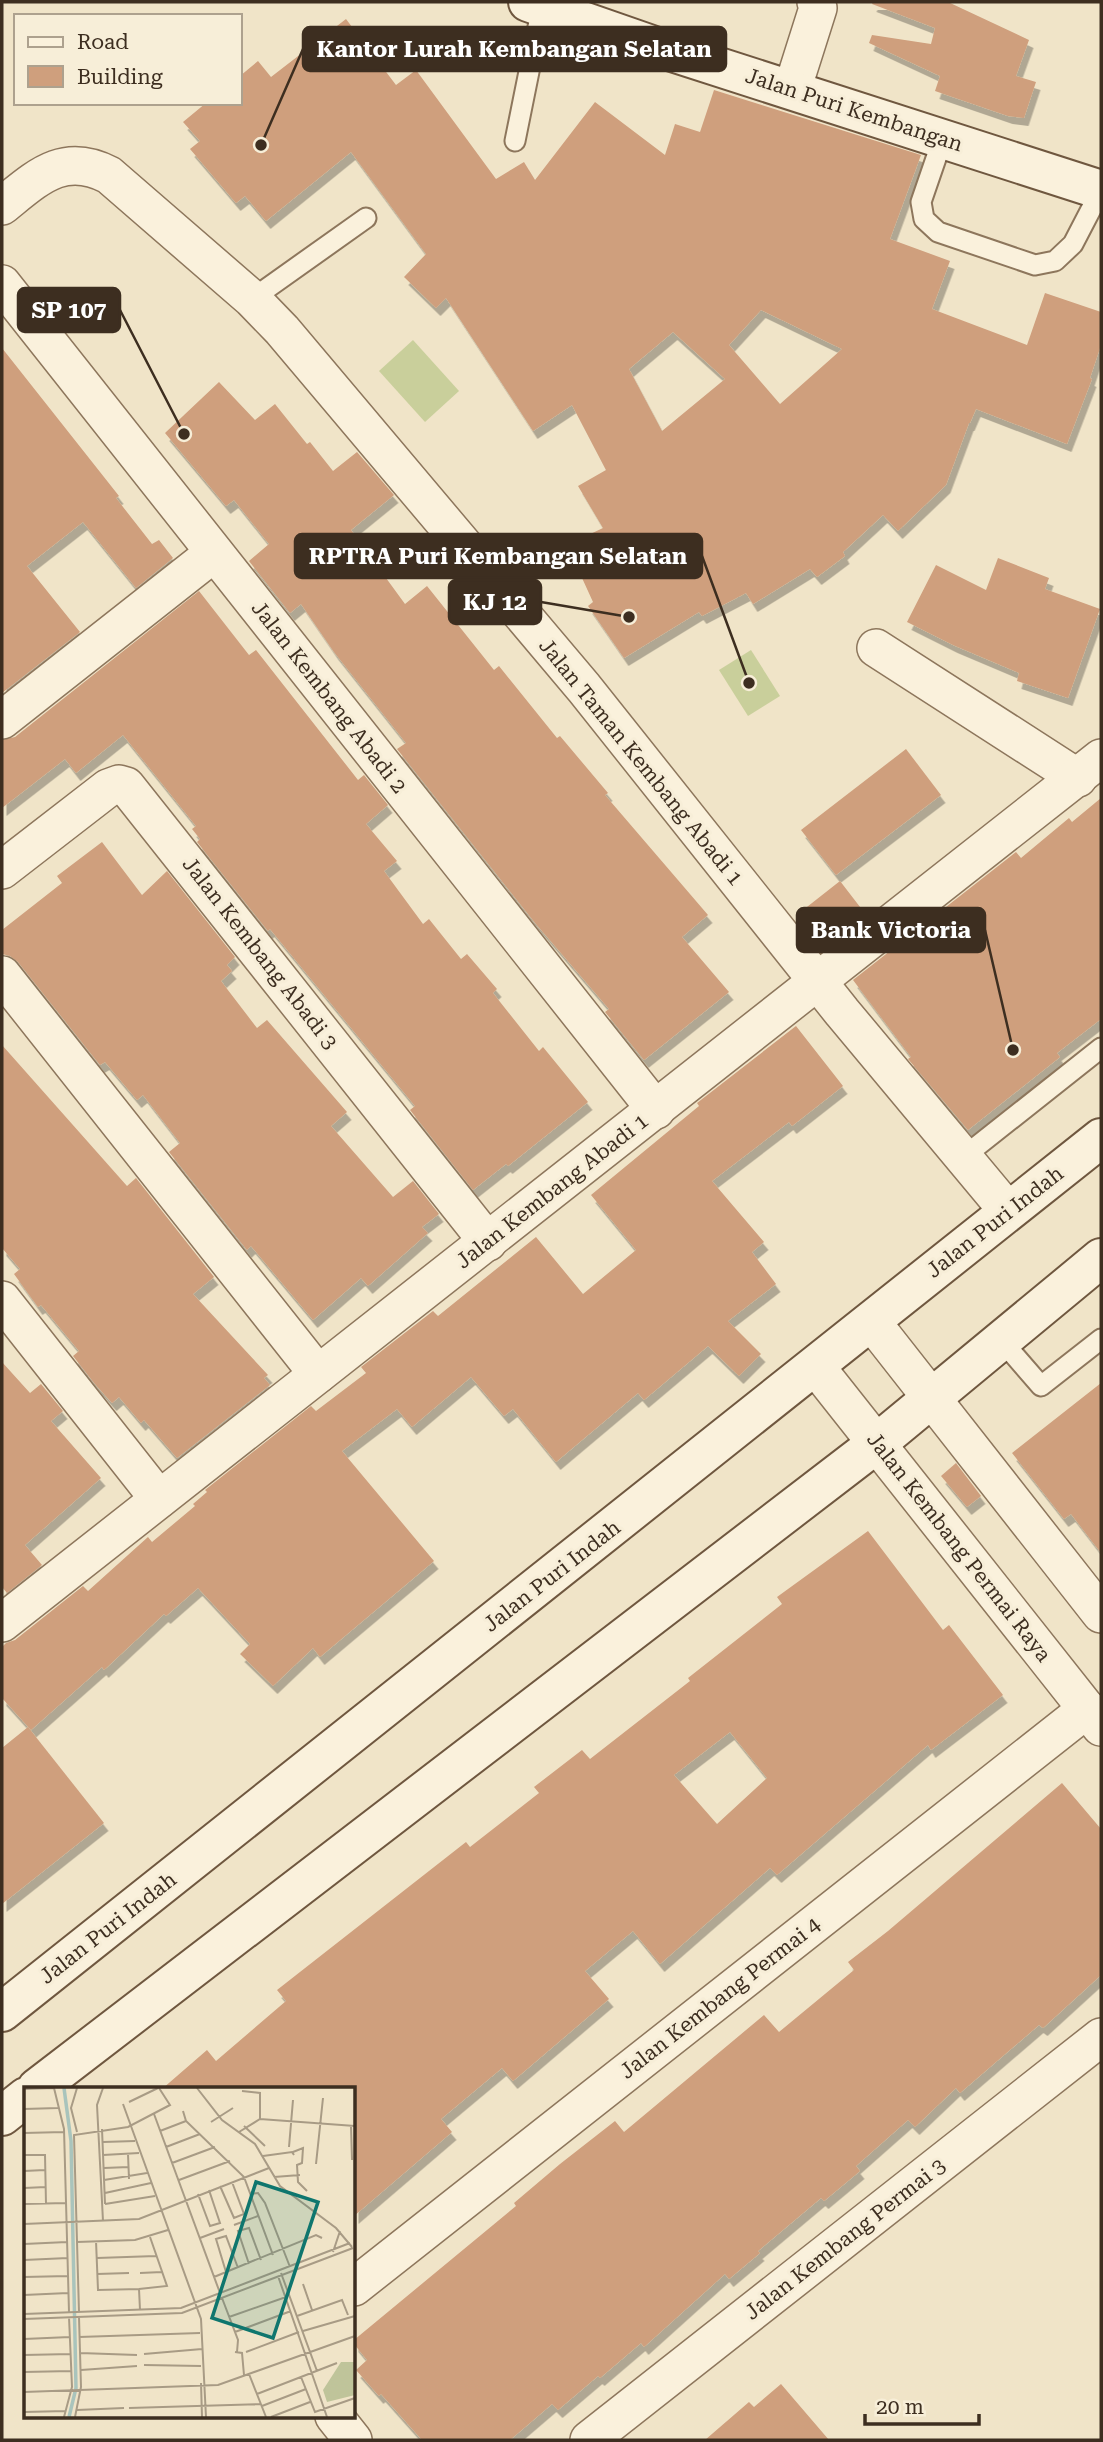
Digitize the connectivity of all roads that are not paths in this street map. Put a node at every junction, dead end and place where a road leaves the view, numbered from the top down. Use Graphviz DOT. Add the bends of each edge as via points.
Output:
graph roads {
  1 [pos="816,2"];
  2 [pos="535,5"];
  3 [pos="792,90"];
  4 [pos="943,138"];
  5 [pos="515,141"];
  6 [pos="1101,190"];
  7 [pos="2,206"];
  8 [pos="366,218"];
  9 [pos="2,284"];
  10 [pos="252,299"];
  11 [pos="215,553"];
  12 [pos="876,648"];
  13 [pos="2,720"];
  14 [pos="1090,768"];
  15 [pos="2,870"];
  16 [pos="2,975"];
  17 [pos="818,982"];
  18 [pos="1101,1048"];
  19 [pos="656,1110"];
  20 [pos="1101,1138"];
  21 [pos="962,1158"];
  22 [pos="1008,1211"];
  23 [pos="488,1242"];
  24 [pos="1101,1258"];
  25 [pos="2,1300"];
  26 [pos="871,1321"];
  27 [pos="1101,1339"];
  28 [pos="1002,1341"];
  29 [pos="816,1367"];
  30 [pos="318,1374"];
  31 [pos="932,1399"];
  32 [pos="876,1444"];
  33 [pos="159,1499"];
  34 [pos="1101,1614"];
  35 [pos="2,1623"];
  36 [pos="1094,1719"];
  37 [pos="4,2006"];
  38 [pos="1101,2037"];
  39 [pos="56,2083"];
  40 [pos="24,2099"];
  41 [pos="2,2116"];
  42 [pos="355,2286"];
  43 [pos="336,2418"];
  44 [pos="353,2440"];
  45 [pos="589,2440"];
  1 -- 3 [label="street" via="818,8"];
  2 -- 3 [label="main road, Jalan Puri Kembangan"];
  2 -- 5 [label="lane"];
  3 -- 4 [label="main road, Jalan Puri Kembangan"];
  4 -- 6 [label="main road, Jalan Puri Kembangan"];
  4 -- 6 [label="lane" via="921,202 924,219 938,232 1035,265 1055,261 1073,244"];
  7 -- 10 [label="street, Jalan Taman Kembang Abadi 1" via="52,171 73,164 93,166"];
  8 -- 10 [label="lane"];
  9 -- 11 [label="street, Jalan Kembang Abadi 2"];
  10 -- 17 [label="street, Jalan Taman Kembang Abadi 1" via="584,688"];
  11 -- 13 [label="street"];
  11 -- 19 [label="street, Jalan Kembang Abadi 2"];
  12 -- 14 [label="street"];
  14 -- 17 [label="street, Jalan Kembang Abadi 1"];
  15 -- 23 [label="street, Jalan Kembang Abadi 3" via="108,788 126,786"];
  16 -- 30 [label="street"];
  17 -- 19 [label="street, Jalan Kembang Abadi 1"];
  17 -- 21 [label="street, Jalan Taman Kembang Abadi 1"];
  18 -- 21 [label="lane"];
  19 -- 23 [label="street, Jalan Kembang Abadi 1"];
  20 -- 22 [label="main road, Jalan Puri Indah"];
  21 -- 22 [label="street, Jalan Taman Kembang Abadi 1"];
  22 -- 26 [label="main road, Jalan Puri Indah"];
  23 -- 30 [label="street, Jalan Kembang Abadi 1"];
  24 -- 28 [label="main road"];
  25 -- 33 [label="street"];
  26 -- 29 [label="main road, Jalan Puri Indah"];
  26 -- 31 [label="street"];
  27 -- 28 [label="lane" via="1041,1386"];
  28 -- 31 [label="main road"];
  29 -- 32 [label="street, Jalan Kembang Permai Raya"];
  29 -- 37 [label="main road, Jalan Puri Indah"];
  30 -- 33 [label="street, Jalan Kembang Abadi 1"];
  31 -- 32 [label="main road"];
  31 -- 34 [label="street"];
  32 -- 36 [label="street, Jalan Kembang Permai Raya"];
  32 -- 39 [label="main road"];
  33 -- 35 [label="street, Jalan Kembang Abadi 1"];
  36 -- 42 [label="street, Jalan Kembang Permai 4"];
  38 -- 45 [label="street, Jalan Kembang Permai 3"];
  40 -- 41 [label="main road"];
  43 -- 44 [label="street"];
}
